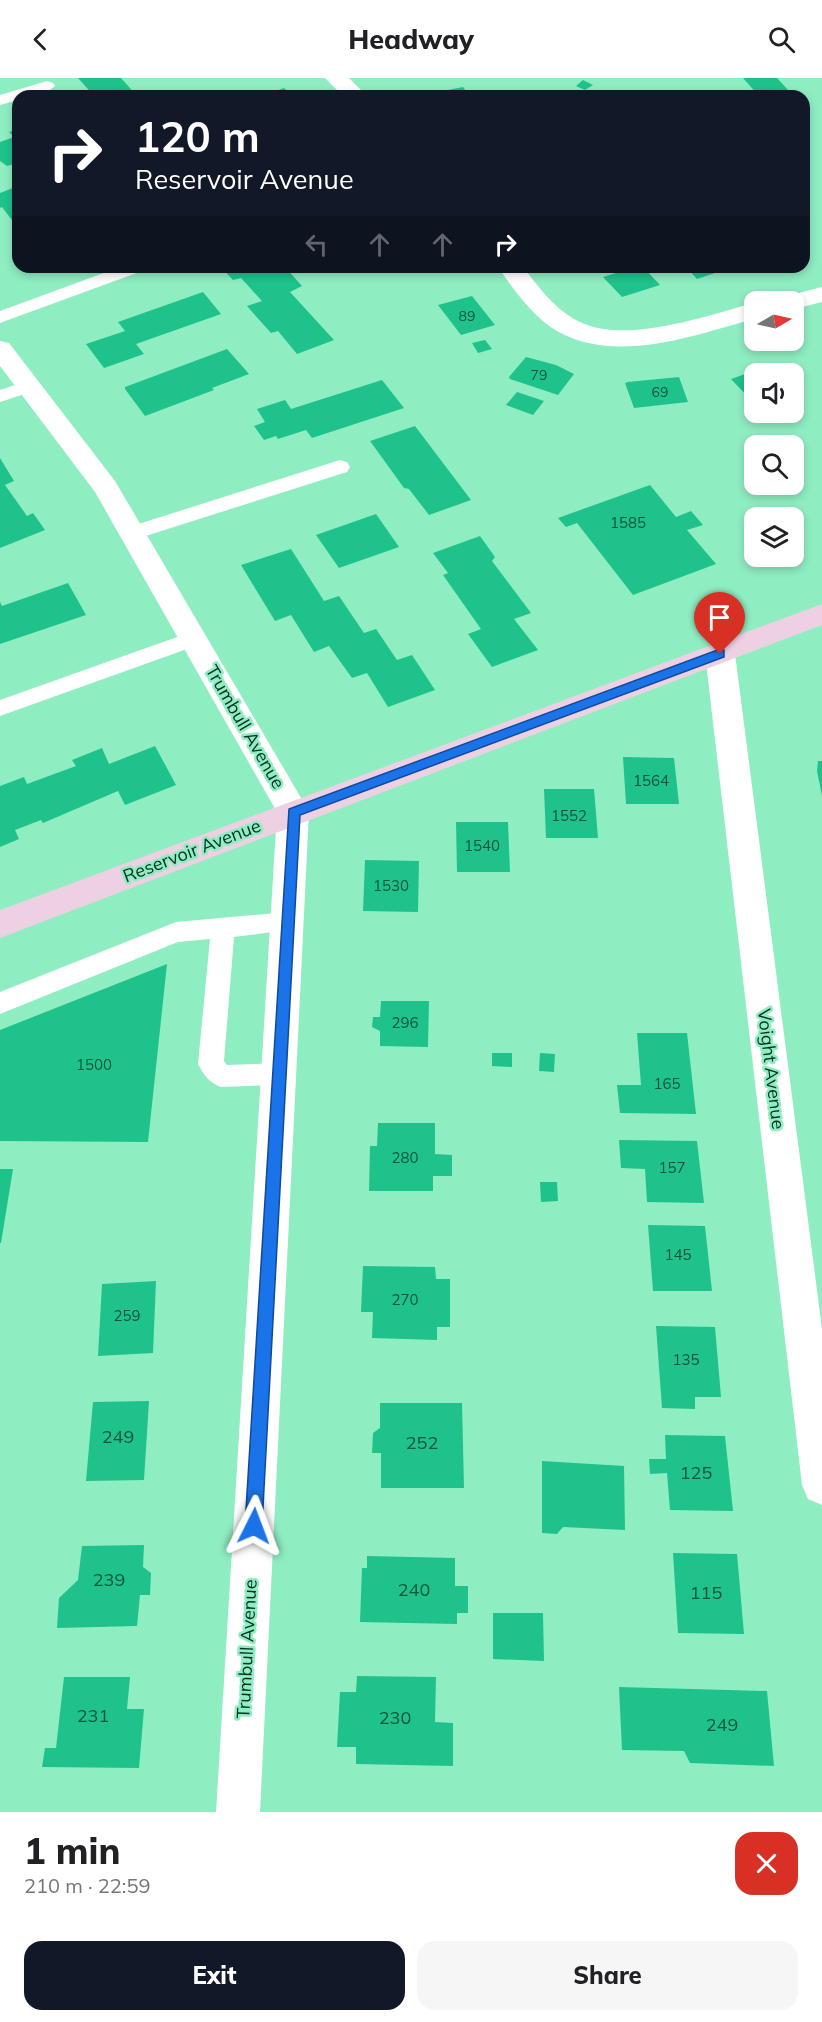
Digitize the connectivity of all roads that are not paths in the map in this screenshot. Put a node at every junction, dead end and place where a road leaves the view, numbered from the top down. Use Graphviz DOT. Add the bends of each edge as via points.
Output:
graph roads {
  1 [pos="336,78"];
  2 [pos="47,86"];
  3 [pos="34,90"];
  4 [pos="349,90"];
  5 [pos="120,273"];
  6 [pos="515,273"];
  7 [pos="822,294"];
  8 [pos="804,299"];
  9 [pos="744,313"];
  10 [pos="0,317"];
  11 [pos="0,349"];
  12 [pos="27,387"];
  13 [pos="0,396"];
  14 [pos="340,467"];
  15 [pos="133,533"];
  16 [pos="822,614"];
  17 [pos="194,639"];
  18 [pos="720,654"];
  19 [pos="1,708"];
  20 [pos="293,812"];
  21 [pos="288,922"];
  22 [pos="0,924"];
  23 [pos="223,927"];
  24 [pos="0,1003"];
  25 [pos="279,1074"];
  26 [pos="822,1485"];
  27 [pos="238,1812"];
  1 -- 4 [label="street"];
  2 -- 3 [label="lane"];
  5 -- 10 [label="lane"];
  6 -- 9 [label="street" via="546,310 568,327 608,337 654,335"];
  7 -- 8 [label="street"];
  11 -- 12 [label="street, Trumbull Avenue"];
  12 -- 13 [label="lane"];
  12 -- 15 [label="street, Trumbull Avenue" via="105,487"];
  14 -- 15 [label="lane"];
  15 -- 17 [label="street, Trumbull Avenue"];
  16 -- 18 [label="main road, Reservoir Avenue"];
  17 -- 19 [label="lane"];
  17 -- 20 [label="street, Trumbull Avenue"];
  18 -- 20 [label="main road, Reservoir Avenue"];
  18 -- 26 [label="street, Voight Avenue"];
  20 -- 21 [label="street, Trumbull Avenue"];
  20 -- 22 [label="main road, Reservoir Avenue"];
  21 -- 23 [label="lane"];
  21 -- 25 [label="street, Trumbull Avenue"];
  23 -- 24 [label="lane" via="176,933"];
  23 -- 25 [label="lane" via="211,1064 221,1076"];
  25 -- 27 [label="street, Trumbull Avenue"];
}
